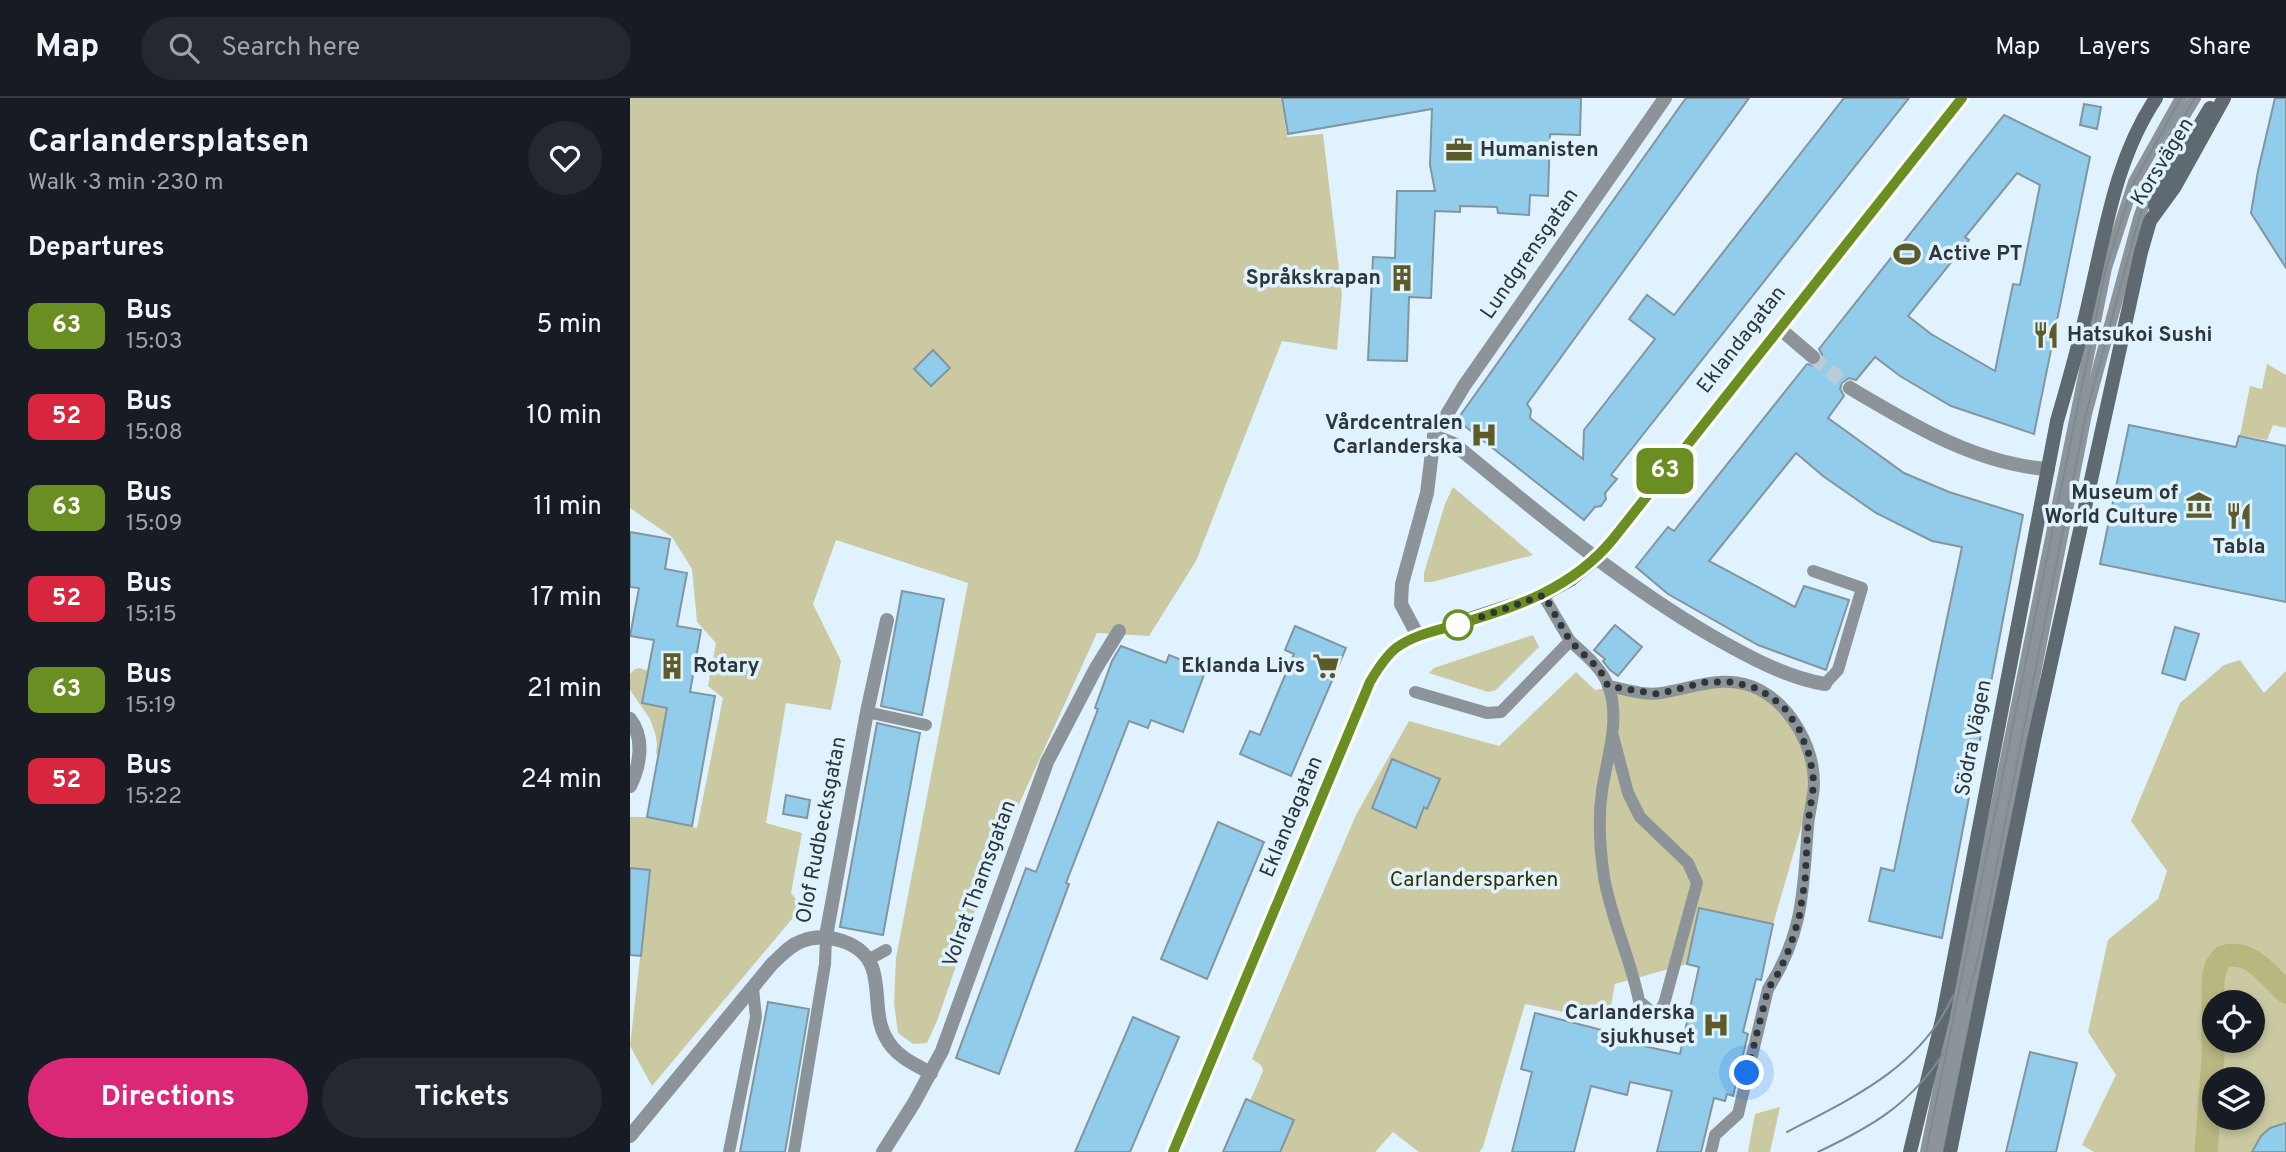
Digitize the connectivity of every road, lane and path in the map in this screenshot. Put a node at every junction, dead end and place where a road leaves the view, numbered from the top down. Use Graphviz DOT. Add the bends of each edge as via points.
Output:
graph roads {
  1 [pos="1664,98"];
  2 [pos="1962,98"];
  3 [pos="2156,98"];
  4 [pos="2181,98"];
  5 [pos="2195,98"];
  6 [pos="2215,98"];
  7 [pos="2224,98"];
  8 [pos="2150,220"];
  9 [pos="1779,328"];
  10 [pos="2082,332"];
  11 [pos="1813,357"];
  12 [pos="1850,388"];
  13 [pos="1434,436"];
  14 [pos="2048,469"];
  15 [pos="1597,558"];
  16 [pos="1813,571"];
  17 [pos="1544,595"];
  18 [pos="887,620"];
  19 [pos="1119,631"];
  20 [pos="1418,636"];
  21 [pos="1570,641"];
  22 [pos="1825,684"];
  23 [pos="1608,686"];
  24 [pos="1415,692"];
  25 [pos="867,712"];
  26 [pos="630,719"];
  27 [pos="926,724"];
  28 [pos="1612,736"];
  29 [pos="630,786"];
  30 [pos="826,936"];
  31 [pos="886,950"];
  32 [pos="868,960"];
  33 [pos="753,989"];
  34 [pos="931,1073"];
  35 [pos="630,1136"];
  36 [pos="729,1152"];
  37 [pos="794,1152"];
  38 [pos="883,1152"];
  39 [pos="1173,1152"];
  40 [pos="1711,1152"];
  41 [pos="1910,1152"];
  42 [pos="1926,1152"];
  43 [pos="1937,1152"];
  44 [pos="1950,1152"];
  1 -- 13 [label="street, Lundgrensgatan"];
  2 -- 9 [label="main road, Eklandagatan"];
  3 -- 10 [label="main road, Korsvägen" via="2117,180"];
  4 -- 42 [label="lane" via="2134,182 2106,268"];
  5 -- 43 [label="lane" via="2139,218 2087,414"];
  6 -- 8 [label="main road" via="2162,188"];
  7 -- 8 [label="main road, Korsvägen" via="2174,188"];
  8 -- 44 [label="main road, Korsvägen" via="2034,740"];
  9 -- 11 [label="street"];
  9 -- 15 [label="main road, Eklandagatan"];
  10 -- 14 [label="main road, Södra Vägen"];
  12 -- 14 [label="street" via="1924,432 1972,452"];
  13 -- 15 [label="street" via="1454,444"];
  13 -- 20 [label="street" via="1427,493 1402,584 1401,604"];
  14 -- 41 [label="main road, Södra Vägen" via="1943,1016"];
  15 -- 17 [label="main road, Eklandagatan"];
  15 -- 22 [label="street" via="1671,612 1740,652 1804,680"];
  16 -- 22 [label="lane" via="1862,588 1838,670"];
  17 -- 20 [label="main road, Eklandagatan"];
  17 -- 21 [label="lane"];
  18 -- 25 [label="street, Olof Rudbecksgatan"];
  19 -- 34 [label="street, Volrat Thamsgatan" via="1047,762"];
  20 -- 39 [label="main road, Eklandagatan" via="1396,648 1370,682"];
  21 -- 23 [label="lane" via="1600,670"];
  21 -- 24 [label="lane" via="1501,712 1486,713"];
  23 -- 28 [label="lane"];
  23 -- 40 [label="lane" via="1658,694 1706,682 1733,682 1759,689 1783,706 1810,757 1814,783 1799,918 1768,989 1738,1114 1715,1135"];
  25 -- 27 [label="lane"];
  25 -- 30 [label="street, Olof Rudbecksgatan"];
  26 -- 29 [label="street" via="640,746"];
  28 -- 28 [label="lane" via="1602,794 1604,878 1639,1001 1652,1012 1659,1011 1697,883 1688,863 1640,817 1628,793"];
  30 -- 32 [label="street" via="847,942"];
  30 -- 33 [label="street, Olof Rudbecksgatan" via="788,949"];
  30 -- 37 [label="lane"];
  31 -- 32 [label="lane"];
  32 -- 34 [label="street" via="884,1035 909,1062"];
  33 -- 35 [label="street, Olof Rudbecksgatan"];
  33 -- 36 [label="lane" via="756,1017"];
  34 -- 38 [label="street, Volrat Thamsgatan"];
}
